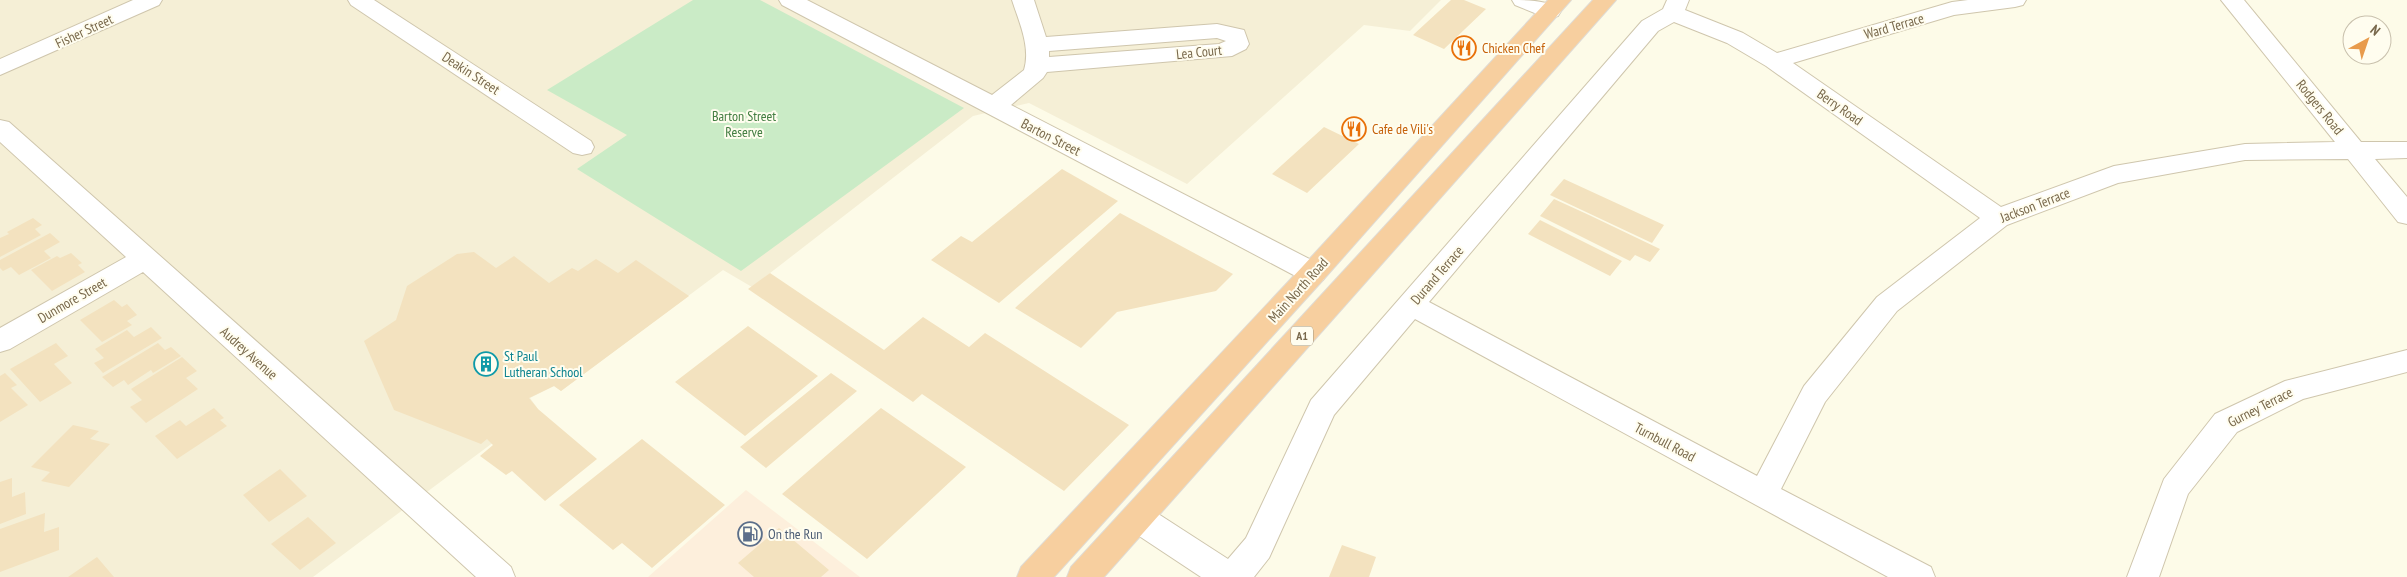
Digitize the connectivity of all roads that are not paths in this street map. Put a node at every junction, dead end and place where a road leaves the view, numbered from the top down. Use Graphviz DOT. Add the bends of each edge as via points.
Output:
graph roads {
  1 [pos="151,0"];
  2 [pos="359,0"];
  3 [pos="790,0"];
  4 [pos="1022,0"];
  5 [pos="1523,0"];
  6 [pos="1605,0"];
  7 [pos="2015,0"];
  8 [pos="2232,0"];
  9 [pos="1555,5"];
  10 [pos="1675,6"];
  11 [pos="1037,55"];
  12 [pos="1774,61"];
  13 [pos="5,69"];
  14 [pos="994,107"];
  15 [pos="0,128"];
  16 [pos="582,147"];
  17 [pos="2355,150"];
  18 [pos="2407,150"];
  19 [pos="2407,215"];
  20 [pos="1998,218"];
  21 [pos="144,259"];
  22 [pos="1313,273"];
  23 [pos="1412,305"];
  24 [pos="0,341"];
  25 [pos="2407,361"];
  26 [pos="1763,496"];
  27 [pos="1108,498"];
  28 [pos="1138,518"];
  29 [pos="499,577"];
  30 [pos="1033,577"];
  31 [pos="1083,577"];
  32 [pos="1228,577"];
  33 [pos="1234,577"];
  34 [pos="1919,577"];
  35 [pos="2143,577"];
  1 -- 13 [label="street, Fisher Street"];
  2 -- 16 [label="street, Deakin Street"];
  3 -- 14 [label="street, Barton Street"];
  4 -- 11 [label="street"];
  5 -- 9 [label="street"];
  6 -- 28 [label="highway, A1"];
  7 -- 12 [label="street, Ward Terrace" via="1952,9"];
  8 -- 17 [label="street, Rodgers Road"];
  9 -- 22 [label="highway, Main North Road / A1"];
  10 -- 12 [label="street, Berry Road"];
  10 -- 23 [label="street, Durand Terrace" via="1650,26"];
  11 -- 11 [label="street, Lea Court" via="1217,31 1236,34 1238,44 1224,51"];
  11 -- 14 [label="street" via="1035,73"];
  12 -- 20 [label="street, Berry Road"];
  14 -- 22 [label="street, Barton Street"];
  15 -- 21 [label="street, Audrey Avenue"];
  17 -- 18 [label="street, Jackson Terrace"];
  17 -- 19 [label="street, Rodgers Road"];
  17 -- 20 [label="street, Jackson Terrace" via="2245,152 2114,175"];
  20 -- 26 [label="street, Jackson Terrace" via="1887,304 1814,394"];
  21 -- 24 [label="street, Dunmore Street"];
  21 -- 29 [label="street, Audrey Avenue"];
  22 -- 27 [label="highway, Main North Road / A1"];
  23 -- 26 [label="street, Turnbull Road"];
  23 -- 33 [label="street, Durand Terrace" via="1322,408 1258,548"];
  25 -- 35 [label="street, Gurney Terrace" via="2295,389 2226,423 2175,488"];
  26 -- 34 [label="street, Turnbull Road"];
  27 -- 28 [label="highway"];
  27 -- 30 [label="highway, Main North Road / A1"];
  28 -- 31 [label="highway, A1"];
  28 -- 32 [label="street"];
}
